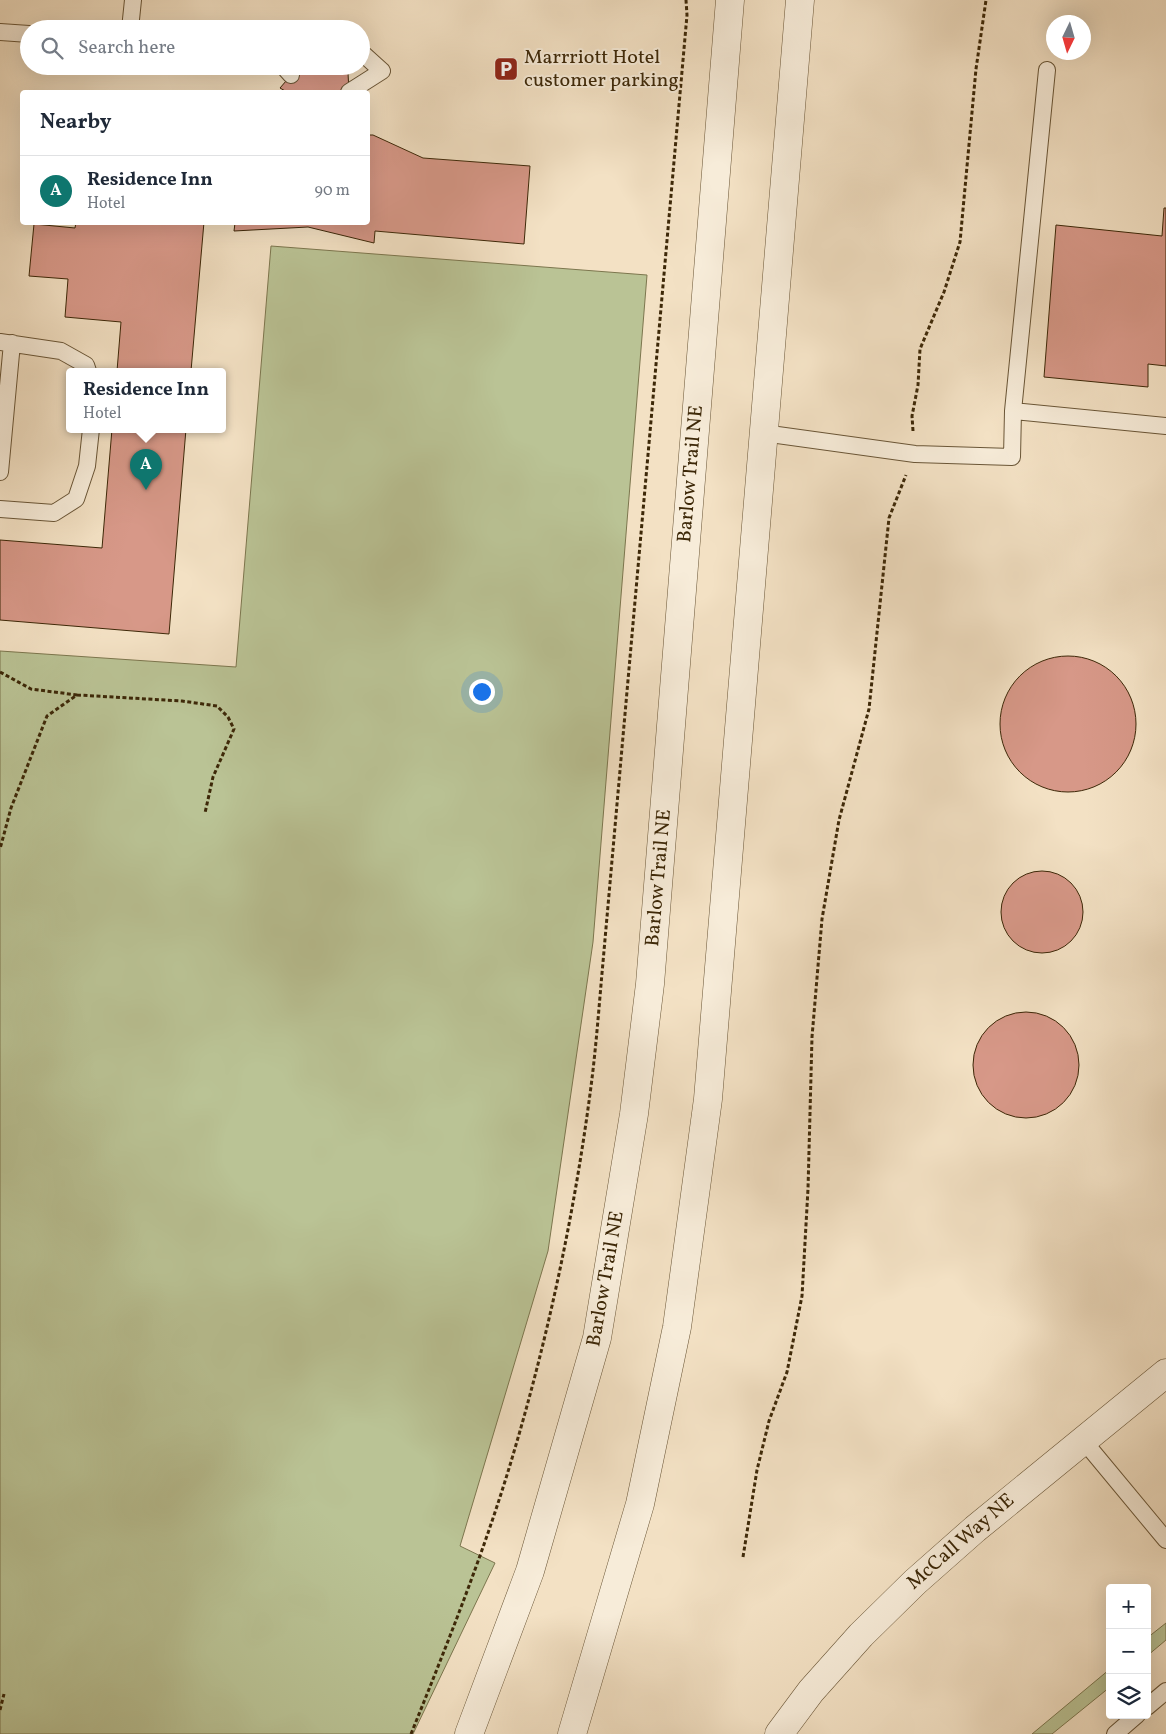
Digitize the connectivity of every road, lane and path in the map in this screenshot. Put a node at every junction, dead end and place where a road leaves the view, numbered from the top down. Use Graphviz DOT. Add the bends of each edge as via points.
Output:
graph roads {
  1 [pos="133,0"];
  2 [pos="686,0"];
  3 [pos="730,0"];
  4 [pos="817,0"];
  5 [pos="986,0"];
  6 [pos="799,12"];
  7 [pos="131,20"];
  8 [pos="0,32"];
  9 [pos="20,33"];
  10 [pos="370,60"];
  11 [pos="1047,70"];
  12 [pos="352,90"];
  13 [pos="6,342"];
  14 [pos="87,368"];
  15 [pos="1013,412"];
  16 [pos="1166,426"];
  17 [pos="763,432"];
  18 [pos="91,433"];
  19 [pos="915,454"];
  20 [pos="0,472"];
  21 [pos="0,509"];
  22 [pos="0,672"];
  23 [pos="77,695"];
  24 [pos="205,813"];
  25 [pos="0,849"];
  26 [pos="1166,1373"];
  27 [pos="1083,1440"];
  28 [pos="1166,1540"];
  29 [pos="743,1557"];
  30 [pos="1166,1691"];
  31 [pos="4,1694"];
  32 [pos="1151,1704"];
  33 [pos="0,1710"];
  34 [pos="1132,1719"];
  35 [pos="411,1734"];
  36 [pos="469,1734"];
  37 [pos="572,1734"];
  38 [pos="779,1734"];
  39 [pos="1115,1734"];
  1 -- 7 [label="lane"];
  2 -- 35 [label="path" via="600,990 590,1093 572,1207 542,1346 513,1456 477,1562"];
  3 -- 36 [label="street, Barlow Trail NE" via="651,974 634,1114 598,1338 530,1571"];
  4 -- 6 [label="street"];
  5 -- 19 [label="path" via="976,69 960,242 944,292 920,349 912,416"];
  6 -- 17 [label="street"];
  8 -- 9 [label="lane"];
  10 -- 12 [label="lane" via="382,71"];
  11 -- 15 [label="lane"];
  13 -- 14 [label="lane" via="61,351"];
  13 -- 20 [label="lane"];
  15 -- 16 [label="lane"];
  15 -- 19 [label="lane" via="1012,457"];
  17 -- 19 [label="lane"];
  17 -- 37 [label="street" via="708,1099 677,1328 640,1504"];
  18 -- 21 [label="lane" via="87,466 76,499 54,513"];
  19 -- 29 [label="path" via="889,518 869,709 839,820 822,919 812,1037 802,1296 787,1372 769,1421 757,1470"];
  22 -- 23 [label="path" via="31,688"];
  23 -- 24 [label="path" via="217,706 234,729 213,777"];
  23 -- 25 [label="path" via="47,716 10,808"];
  26 -- 27 [label="street, McCall Way NE"];
  27 -- 28 [label="lane"];
  27 -- 38 [label="street, McCall Way NE" via="915,1582 811,1691"];
  30 -- 32 [label="lane"];
  31 -- 33 [label="path"];
  34 -- 39 [label="lane"];
}
